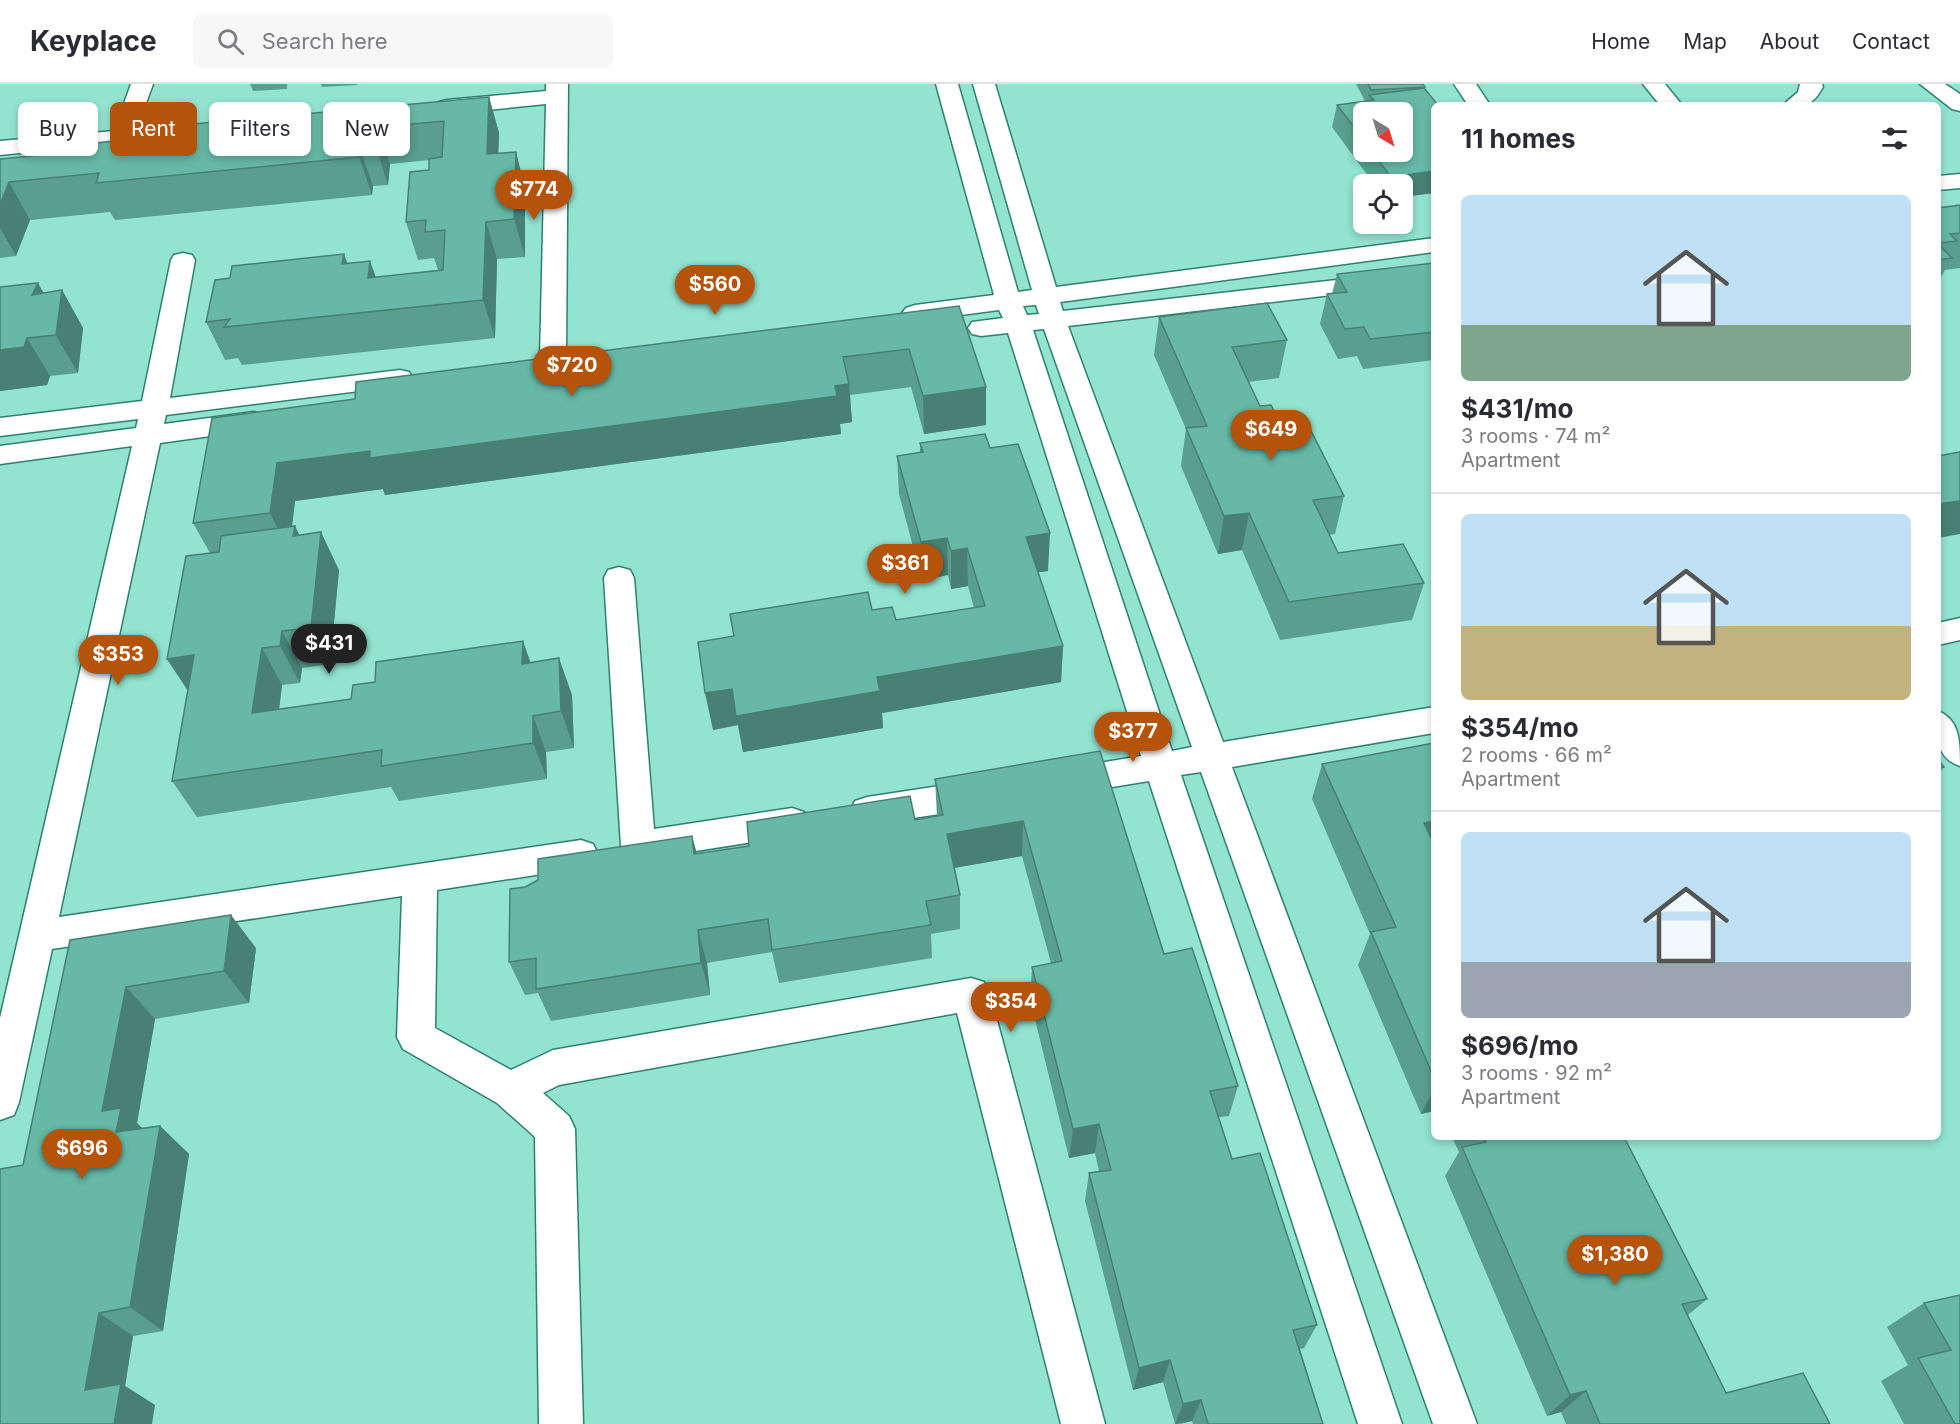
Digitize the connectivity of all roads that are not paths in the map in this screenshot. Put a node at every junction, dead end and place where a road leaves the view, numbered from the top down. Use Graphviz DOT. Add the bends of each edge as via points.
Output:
graph roads {
  1 [pos="142,84"];
  2 [pos="947,84"];
  3 [pos="984,84"];
  4 [pos="1466,84"];
  5 [pos="1654,84"];
  6 [pos="1811,84"];
  7 [pos="1932,84"];
  8 [pos="557,91"];
  9 [pos="136,102"];
  10 [pos="1477,102"];
  11 [pos="1669,102"];
  12 [pos="1798,102"];
  13 [pos="1960,104"];
  14 [pos="428,109"];
  15 [pos="110,138"];
  16 [pos="0,148"];
  17 [pos="1960,181"];
  18 [pos="1941,183"];
  19 [pos="1431,245"];
  20 [pos="183,260"];
  21 [pos="1431,276"];
  22 [pos="1049,308"];
  23 [pos="1013,312"];
  24 [pos="891,316"];
  25 [pos="912,336"];
  26 [pos="553,358"];
  27 [pos="424,375"];
  28 [pos="406,401"];
  29 [pos="348,409"];
  30 [pos="277,418"];
  31 [pos="151,422"];
  32 [pos="0,427"];
  33 [pos="0,455"];
  34 [pos="619,578"];
  35 [pos="1960,629"];
  36 [pos="1941,633"];
  37 [pos="1431,721"];
  38 [pos="1941,727"];
  39 [pos="1960,753"];
  40 [pos="1212,758"];
  41 [pos="1161,767"];
  42 [pos="638,846"];
  43 [pos="420,879"];
  44 [pos="37,936"];
  45 [pos="511,1090"];
  46 [pos="0,1102"];
  47 [pos="561,1424"];
  48 [pos="1083,1424"];
  49 [pos="1380,1424"];
  50 [pos="1455,1424"];
  1 -- 9 [label="street"];
  2 -- 23 [label="street"];
  3 -- 22 [label="street"];
  4 -- 10 [label="street"];
  5 -- 11 [label="street"];
  6 -- 12 [label="street" via="1807,96"];
  7 -- 13 [label="street"];
  8 -- 14 [label="street"];
  8 -- 26 [label="street"];
  15 -- 16 [label="street"];
  17 -- 18 [label="street"];
  19 -- 22 [label="street"];
  20 -- 31 [label="street"];
  21 -- 22 [label="street"];
  22 -- 23 [label="street"];
  22 -- 40 [label="street"];
  23 -- 24 [label="street"];
  23 -- 25 [label="street"];
  23 -- 41 [label="street"];
  27 -- 31 [label="street"];
  28 -- 29 [label="street"];
  30 -- 31 [label="street"];
  31 -- 32 [label="street"];
  31 -- 33 [label="street"];
  31 -- 44 [label="street"];
  34 -- 42 [label="street"];
  35 -- 36 [label="street"];
  37 -- 40 [label="street"];
  38 -- 39 [label="street"];
  40 -- 41 [label="street"];
  40 -- 50 [label="street"];
  41 -- 42 [label="street"];
  41 -- 49 [label="street"];
  42 -- 43 [label="street"];
  43 -- 44 [label="street"];
  43 -- 45 [label="street" via="416,1037"];
  44 -- 46 [label="street"];
  45 -- 47 [label="street" via="555,1129"];
  45 -- 48 [label="street" via="553,1068 971,994"];
}
